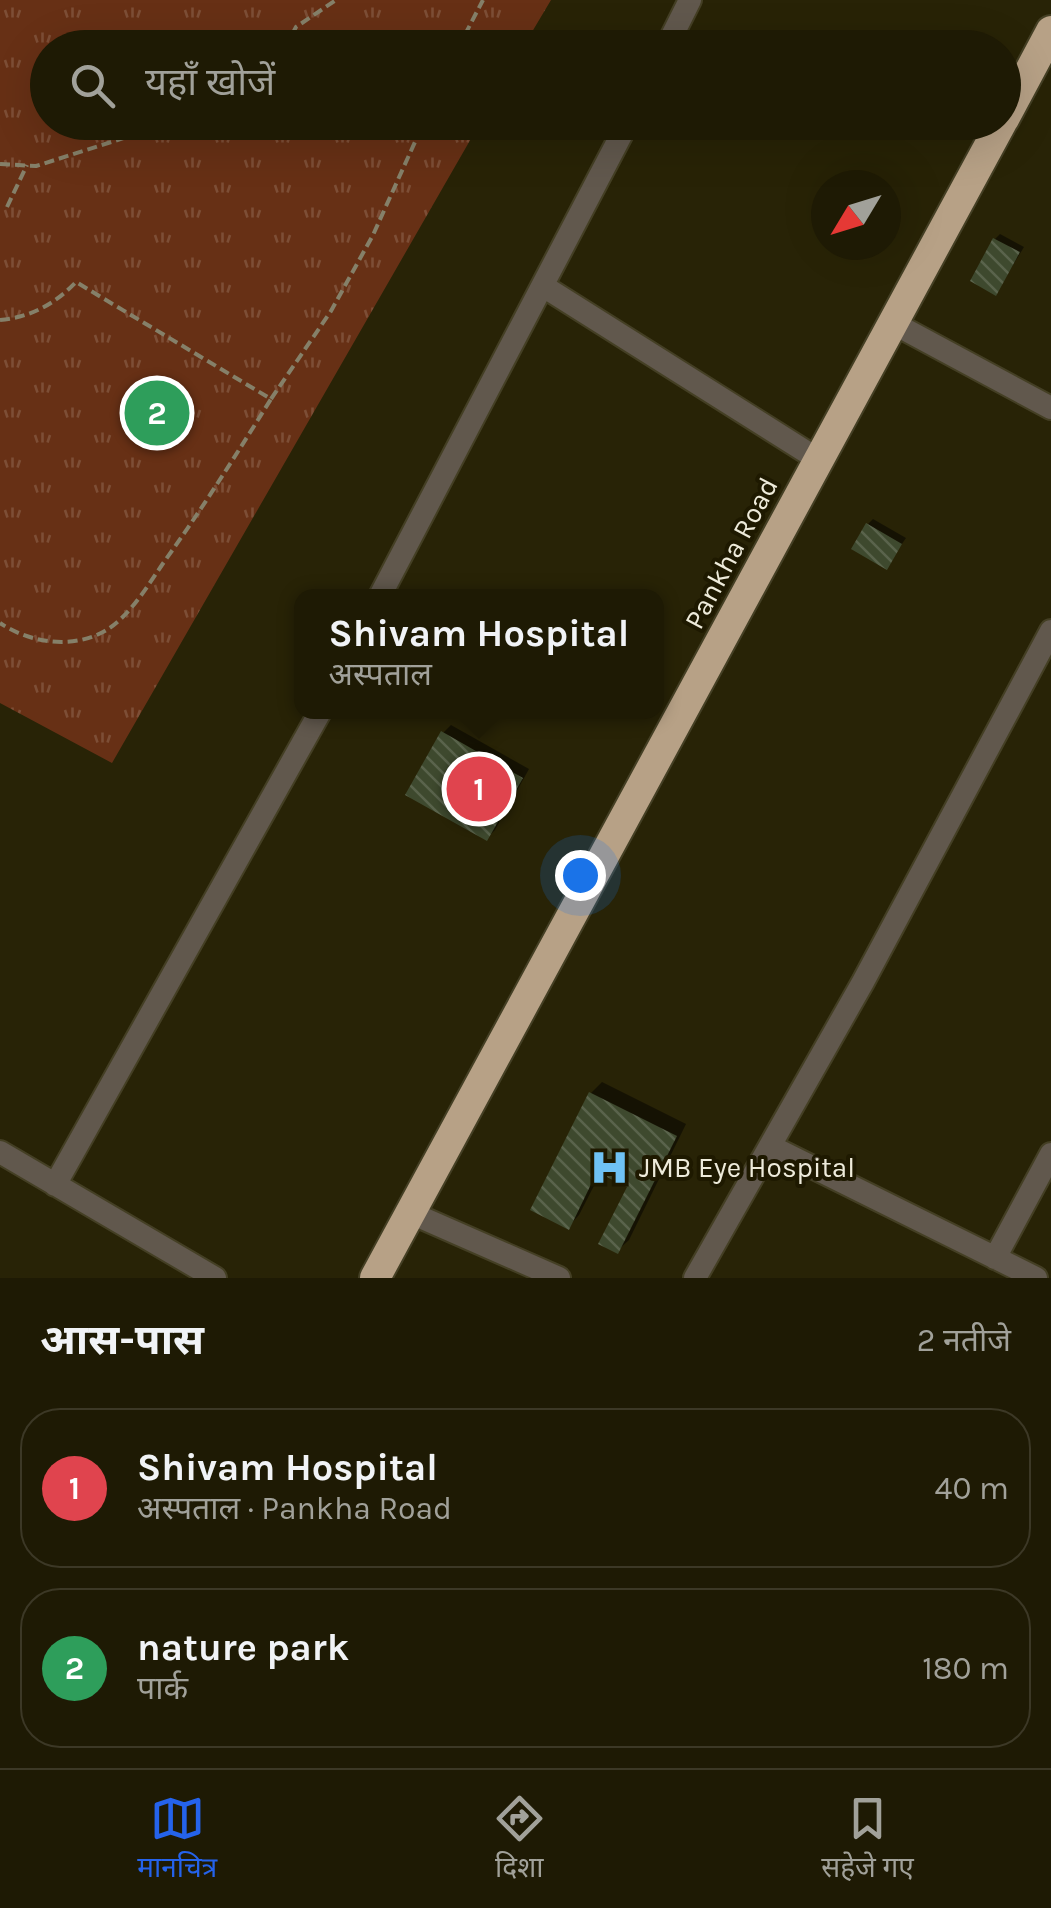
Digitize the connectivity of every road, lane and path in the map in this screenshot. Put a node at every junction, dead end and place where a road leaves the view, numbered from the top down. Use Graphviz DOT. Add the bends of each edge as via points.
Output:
graph roads {
  1 [pos="336,0"];
  2 [pos="483,0"];
  3 [pos="690,0"];
  4 [pos="294,30"];
  5 [pos="467,30"];
  6 [pos="675,30"];
  7 [pos="1051,31"];
  8 [pos="1021,86"];
  9 [pos="118,140"];
  10 [pos="416,140"];
  11 [pos="619,140"];
  12 [pos="992,140"];
  13 [pos="0,164"];
  14 [pos="27,165"];
  15 [pos="7,207"];
  16 [pos="543,286"];
  17 [pos="0,320"];
  18 [pos="893,323"];
  19 [pos="271,399"];
  20 [pos="1051,408"];
  21 [pos="819,460"];
  22 [pos="384,589"];
  23 [pos="0,623"];
  24 [pos="1051,631"];
  25 [pos="316,719"];
  26 [pos="770,1146"];
  27 [pos="0,1152"];
  28 [pos="1051,1154"];
  29 [pos="55,1185"];
  30 [pos="411,1213"];
  31 [pos="995,1258"];
  32 [pos="215,1278"];
  33 [pos="376,1278"];
  34 [pos="559,1278"];
  35 [pos="695,1278"];
  36 [pos="1036,1278"];
  1 -- 4 [label="path"];
  2 -- 5 [label="path"];
  3 -- 6 [label="street"];
  7 -- 8 [label="highway, Pankha Road"];
  9 -- 14 [label="path"];
  10 -- 19 [label="path" via="374,235"];
  11 -- 16 [label="street"];
  12 -- 18 [label="highway, Pankha Road"];
  13 -- 14 [label="path"];
  14 -- 15 [label="path"];
  16 -- 21 [label="street"];
  16 -- 22 [label="street"];
  17 -- 19 [label="path" via="56,302 76,282"];
  18 -- 20 [label="street"];
  18 -- 21 [label="highway, Pankha Road"];
  19 -- 23 [label="path" via="147,586 106,631 68,644"];
  21 -- 30 [label="highway, Pankha Road"];
  24 -- 26 [label="street"];
  25 -- 29 [label="street"];
  26 -- 31 [label="street"];
  26 -- 35 [label="street"];
  27 -- 29 [label="street"];
  28 -- 31 [label="street"];
  29 -- 32 [label="street"];
  30 -- 33 [label="highway, Pankha Road"];
  30 -- 34 [label="street"];
  31 -- 36 [label="street"];
}
